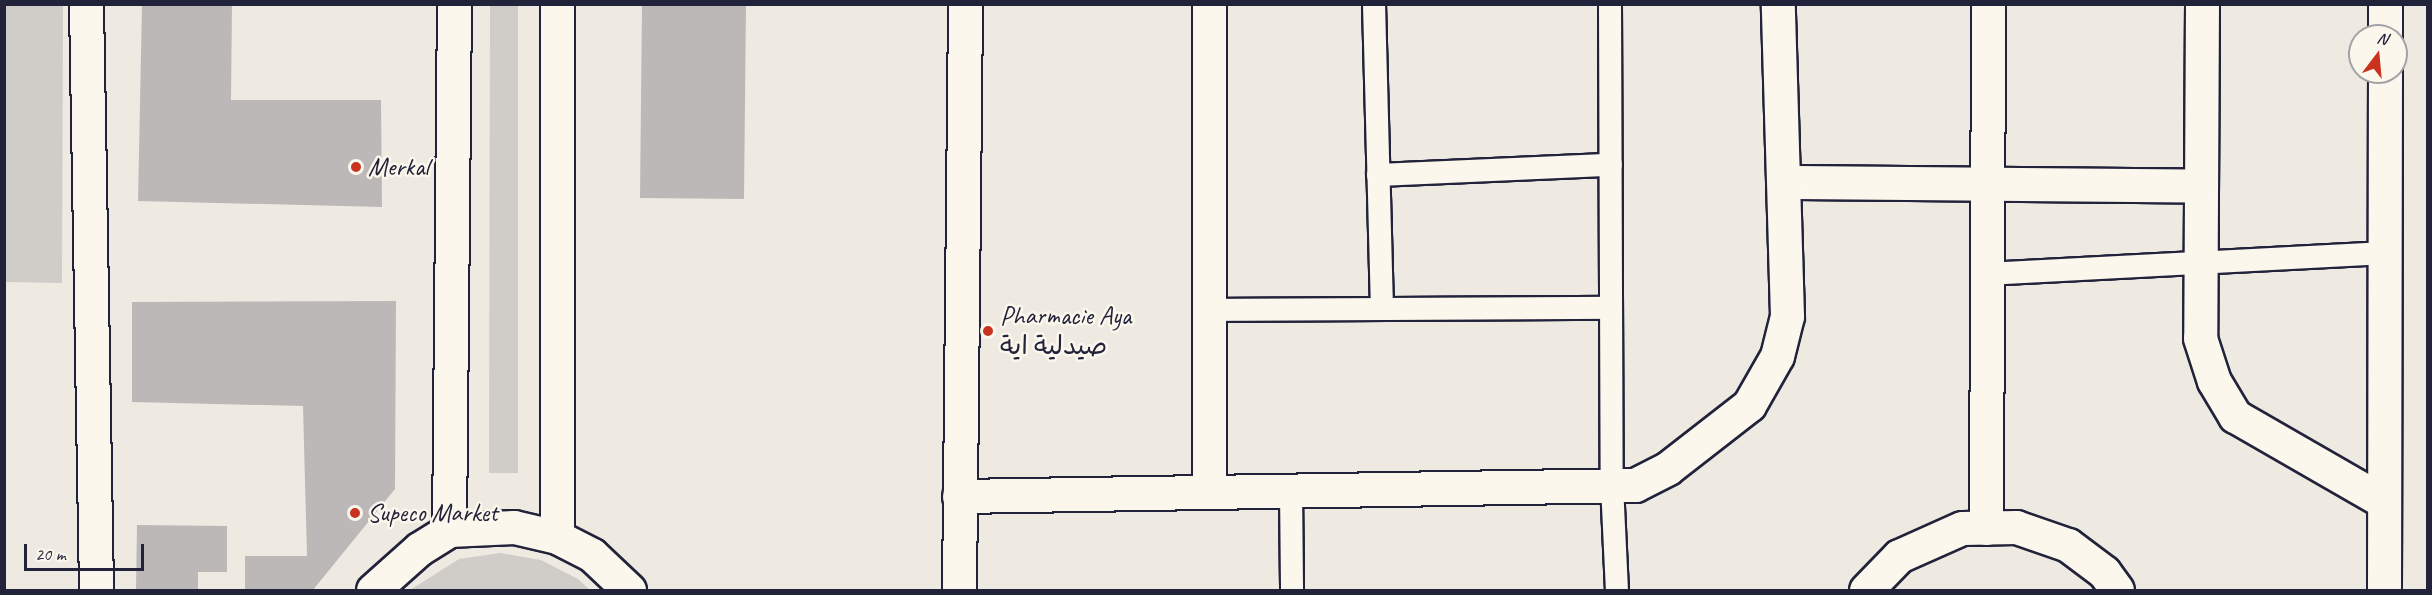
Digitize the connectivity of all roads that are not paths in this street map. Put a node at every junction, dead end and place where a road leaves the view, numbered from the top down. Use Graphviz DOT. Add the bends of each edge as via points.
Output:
graph roads {
  1 [pos="86,4"];
  2 [pos="454,4"];
  3 [pos="557,4"];
  4 [pos="965,4"];
  5 [pos="1209,4"];
  6 [pos="1374,4"];
  7 [pos="1610,4"];
  8 [pos="1778,4"];
  9 [pos="1988,4"];
  10 [pos="2202,4"];
  11 [pos="2385,4"];
  12 [pos="2385,24"];
  13 [pos="2385,84"];
  14 [pos="1611,165"];
  15 [pos="1378,175"];
  16 [pos="1784,182"];
  17 [pos="1987,182"];
  18 [pos="2201,186"];
  19 [pos="2384,252"];
  20 [pos="2200,265"];
  21 [pos="1987,274"];
  22 [pos="1611,308"];
  23 [pos="1382,309"];
  24 [pos="1209,310"];
  25 [pos="1612,485"];
  26 [pos="1291,490"];
  27 [pos="1209,491"];
  28 [pos="959,496"];
  29 [pos="2383,501"];
  30 [pos="1986,528"];
  31 [pos="448,530"];
  32 [pos="557,537"];
  33 [pos="96,591"];
  34 [pos="373,591"];
  35 [pos="629,591"];
  36 [pos="959,591"];
  37 [pos="1292,591"];
  38 [pos="1617,591"];
  39 [pos="1866,591"];
  40 [pos="2116,591"];
  41 [pos="2384,591"];
  1 -- 33 [label="street"];
  2 -- 31 [label="street"];
  3 -- 32 [label="street"];
  4 -- 28 [label="street"];
  5 -- 24 [label="street"];
  6 -- 15 [label="lane"];
  7 -- 14 [label="lane"];
  8 -- 16 [label="street"];
  9 -- 17 [label="street"];
  10 -- 18 [label="street"];
  11 -- 12 [label="street"];
  13 -- 19 [label="street"];
  14 -- 15 [label="lane"];
  14 -- 22 [label="lane"];
  15 -- 23 [label="lane"];
  16 -- 17 [label="street"];
  16 -- 25 [label="street" via="1787,316 1777,356 1749,405 1702,442 1635,485"];
  17 -- 18 [label="street"];
  17 -- 21 [label="street"];
  18 -- 20 [label="street"];
  19 -- 20 [label="lane"];
  19 -- 29 [label="street"];
  20 -- 21 [label="lane"];
  20 -- 29 [label="street" via="2200,338 2214,381 2235,416"];
  21 -- 30 [label="street"];
  22 -- 23 [label="lane"];
  22 -- 25 [label="lane"];
  23 -- 24 [label="lane"];
  24 -- 27 [label="street"];
  25 -- 26 [label="street"];
  25 -- 38 [label="lane"];
  26 -- 27 [label="street"];
  26 -- 37 [label="lane"];
  27 -- 28 [label="street"];
  28 -- 36 [label="street"];
  29 -- 41 [label="street"];
  30 -- 39 [label="street" via="1962,528 1899,556"];
  30 -- 40 [label="street" via="2016,527 2068,545 2104,572"];
  31 -- 32 [label="street" via="514,527"];
  31 -- 34 [label="street" via="419,549"];
  32 -- 35 [label="street" via="592,555"];
}
